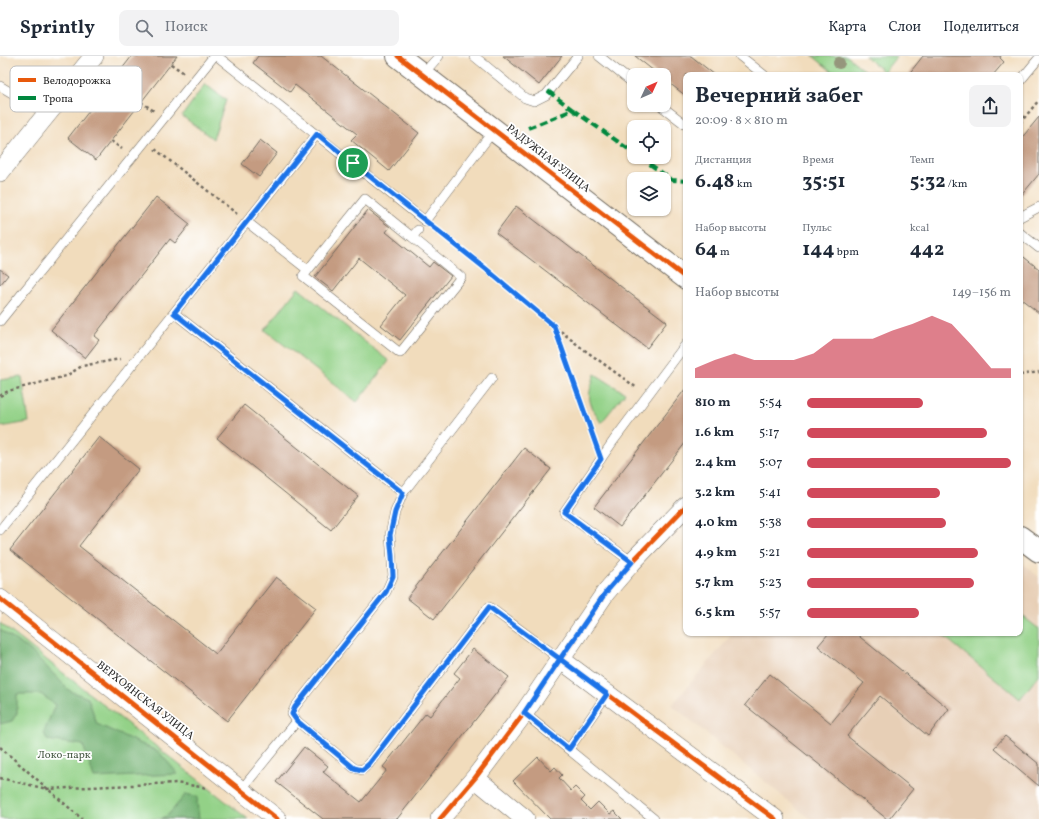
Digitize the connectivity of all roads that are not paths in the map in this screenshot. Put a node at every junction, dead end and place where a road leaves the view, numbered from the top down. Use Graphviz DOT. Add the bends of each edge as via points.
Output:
graph roads {
  1 [pos="94,56"];
  2 [pos="215,56"];
  3 [pos="398,56"];
  4 [pos="439,56"];
  5 [pos="474,56"];
  6 [pos="578,56"];
  7 [pos="599,56"];
  8 [pos="740,56"];
  9 [pos="1039,58"];
  10 [pos="86,66"];
  11 [pos="760,72"];
  12 [pos="422,75"];
  13 [pos="1023,77"];
  14 [pos="627,78"];
  15 [pos="0,86"];
  16 [pos="10,92"];
  17 [pos="44,112"];
  18 [pos="669,112"];
  19 [pos="47,114"];
  20 [pos="683,124"];
  21 [pos="494,130"];
  22 [pos="317,134"];
  23 [pos="0,172"];
  24 [pos="1039,207"];
  25 [pos="1023,215"];
  26 [pos="247,222"];
  27 [pos="1023,235"];
  28 [pos="1039,248"];
  29 [pos="308,270"];
  30 [pos="683,276"];
  31 [pos="174,313"];
  32 [pos="0,321"];
  33 [pos="683,348"];
  34 [pos="492,378"];
  35 [pos="403,493"];
  36 [pos="683,509"];
  37 [pos="0,530"];
  38 [pos="1023,538"];
  39 [pos="1039,551"];
  40 [pos="632,562"];
  41 [pos="0,599"];
  42 [pos="560,659"];
  43 [pos="607,694"];
  44 [pos="524,713"];
  45 [pos="297,721"];
  46 [pos="569,749"];
  47 [pos="475,778"];
  48 [pos="241,790"];
  49 [pos="277,819"];
  50 [pos="440,819"];
  51 [pos="525,819"];
  52 [pos="654,819"];
  53 [pos="775,819"];
  1 -- 10 [label="street"];
  2 -- 22 [label="lane"];
  2 -- 32 [label="lane"];
  3 -- 12 [label="street, РАДУЖНАЯ УЛИЦА"];
  4 -- 12 [label="lane"];
  5 -- 6 [label="lane" via="525,98 534,101 546,94"];
  7 -- 14 [label="lane"];
  8 -- 11 [label="lane"];
  9 -- 13 [label="lane"];
  12 -- 21 [label="street, РАДУЖНАЯ УЛИЦА"];
  15 -- 16 [label="lane"];
  17 -- 19 [label="lane"];
  18 -- 20 [label="lane"];
  19 -- 23 [label="street"];
  21 -- 22 [label="lane" via="425,221"];
  21 -- 30 [label="street, РАДУЖНАЯ УЛИЦА"];
  22 -- 26 [label="lane"];
  24 -- 25 [label="lane"];
  26 -- 29 [label="lane"];
  26 -- 31 [label="lane"];
  27 -- 28 [label="lane"];
  29 -- 29 [label="lane" via="365,199 415,233 461,277 400,353 303,276"];
  31 -- 35 [label="lane"];
  31 -- 37 [label="lane"];
  33 -- 40 [label="lane" via="564,512"];
  34 -- 35 [label="lane"];
  35 -- 45 [label="lane" via="395,512 390,535 393,576 386,592 295,707 292,714"];
  36 -- 40 [label="street"];
  38 -- 39 [label="street"];
  40 -- 42 [label="street" via="606,592"];
  41 -- 48 [label="street, ВЕРХОЯНСКАЯ УЛИЦА"];
  42 -- 43 [label="street"];
  42 -- 44 [label="street"];
  42 -- 45 [label="lane" via="489,607 362,770 354,768"];
  43 -- 46 [label="lane"];
  43 -- 53 [label="street"];
  44 -- 46 [label="lane"];
  44 -- 47 [label="street"];
  45 -- 48 [label="lane"];
  46 -- 52 [label="lane"];
  47 -- 50 [label="street"];
  47 -- 51 [label="street"];
  48 -- 49 [label="street, ВЕРХОЯНСКАЯ УЛИЦА"];
}
